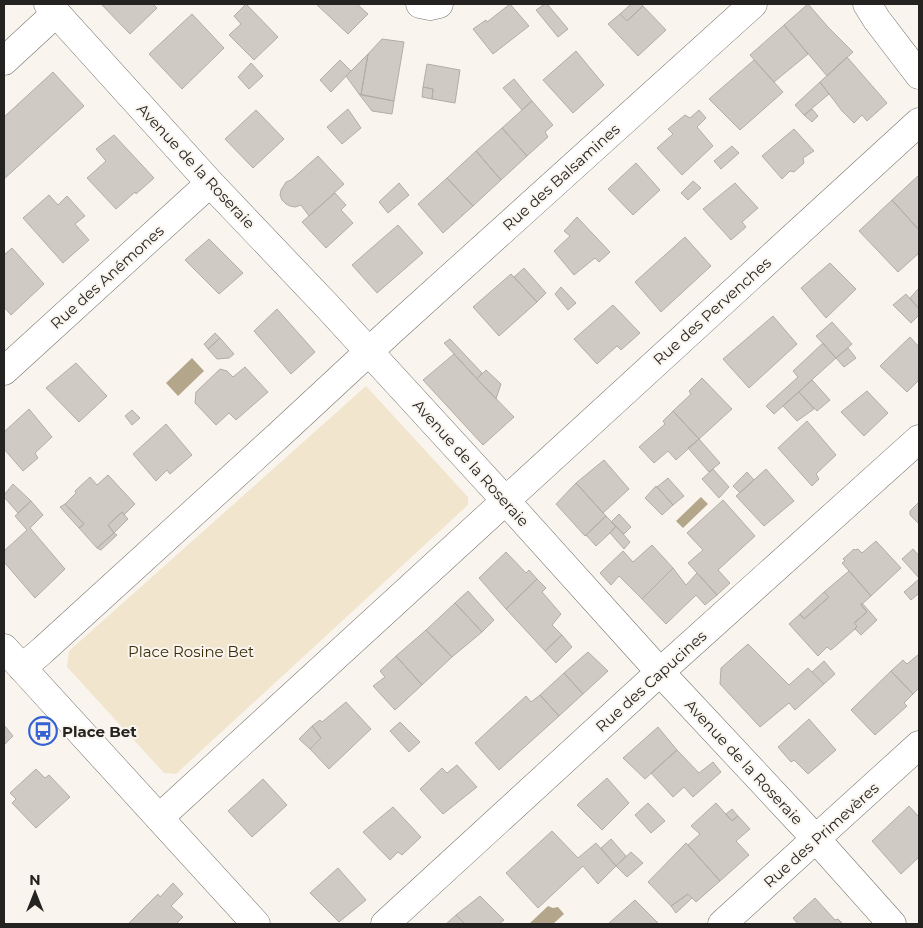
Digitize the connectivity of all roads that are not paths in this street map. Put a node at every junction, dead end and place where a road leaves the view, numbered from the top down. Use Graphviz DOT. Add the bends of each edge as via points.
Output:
graph roads {
  1 [pos="420,4"];
  2 [pos="439,4"];
  3 [pos="753,4"];
  4 [pos="868,4"];
  5 [pos="52,8"];
  6 [pos="4,60"];
  7 [pos="919,75"];
  8 [pos="919,122"];
  9 [pos="210,183"];
  10 [pos="369,351"];
  11 [pos="4,371"];
  12 [pos="919,439"];
  13 [pos="505,500"];
  14 [pos="13,658"];
  15 [pos="660,672"];
  16 [pos="919,746"];
  17 [pos="159,818"];
  18 [pos="816,839"];
  19 [pos="256,924"];
  20 [pos="385,924"];
  21 [pos="722,924"];
  22 [pos="892,924"];
  1 -- 2 [label="street"];
  3 -- 10 [label="street, Rue des Balsamines"];
  4 -- 7 [label="street"];
  5 -- 6 [label="street"];
  5 -- 9 [label="street, Avenue de la Roseraie"];
  8 -- 13 [label="street, Rue des Pervenches"];
  9 -- 10 [label="street, Avenue de la Roseraie"];
  9 -- 11 [label="street, Rue des Anémones"];
  10 -- 13 [label="street, Avenue de la Roseraie"];
  10 -- 14 [label="street" via="43,650"];
  12 -- 15 [label="street, Rue des Capucines"];
  13 -- 15 [label="street, Avenue de la Roseraie"];
  13 -- 17 [label="street"];
  14 -- 17 [label="street"];
  15 -- 18 [label="street, Avenue de la Roseraie"];
  15 -- 20 [label="street, Rue des Capucines"];
  16 -- 18 [label="street, Rue des Primevères"];
  17 -- 19 [label="street"];
  18 -- 21 [label="street, Rue des Primevères"];
  18 -- 22 [label="street, Avenue de la Roseraie"];
}
